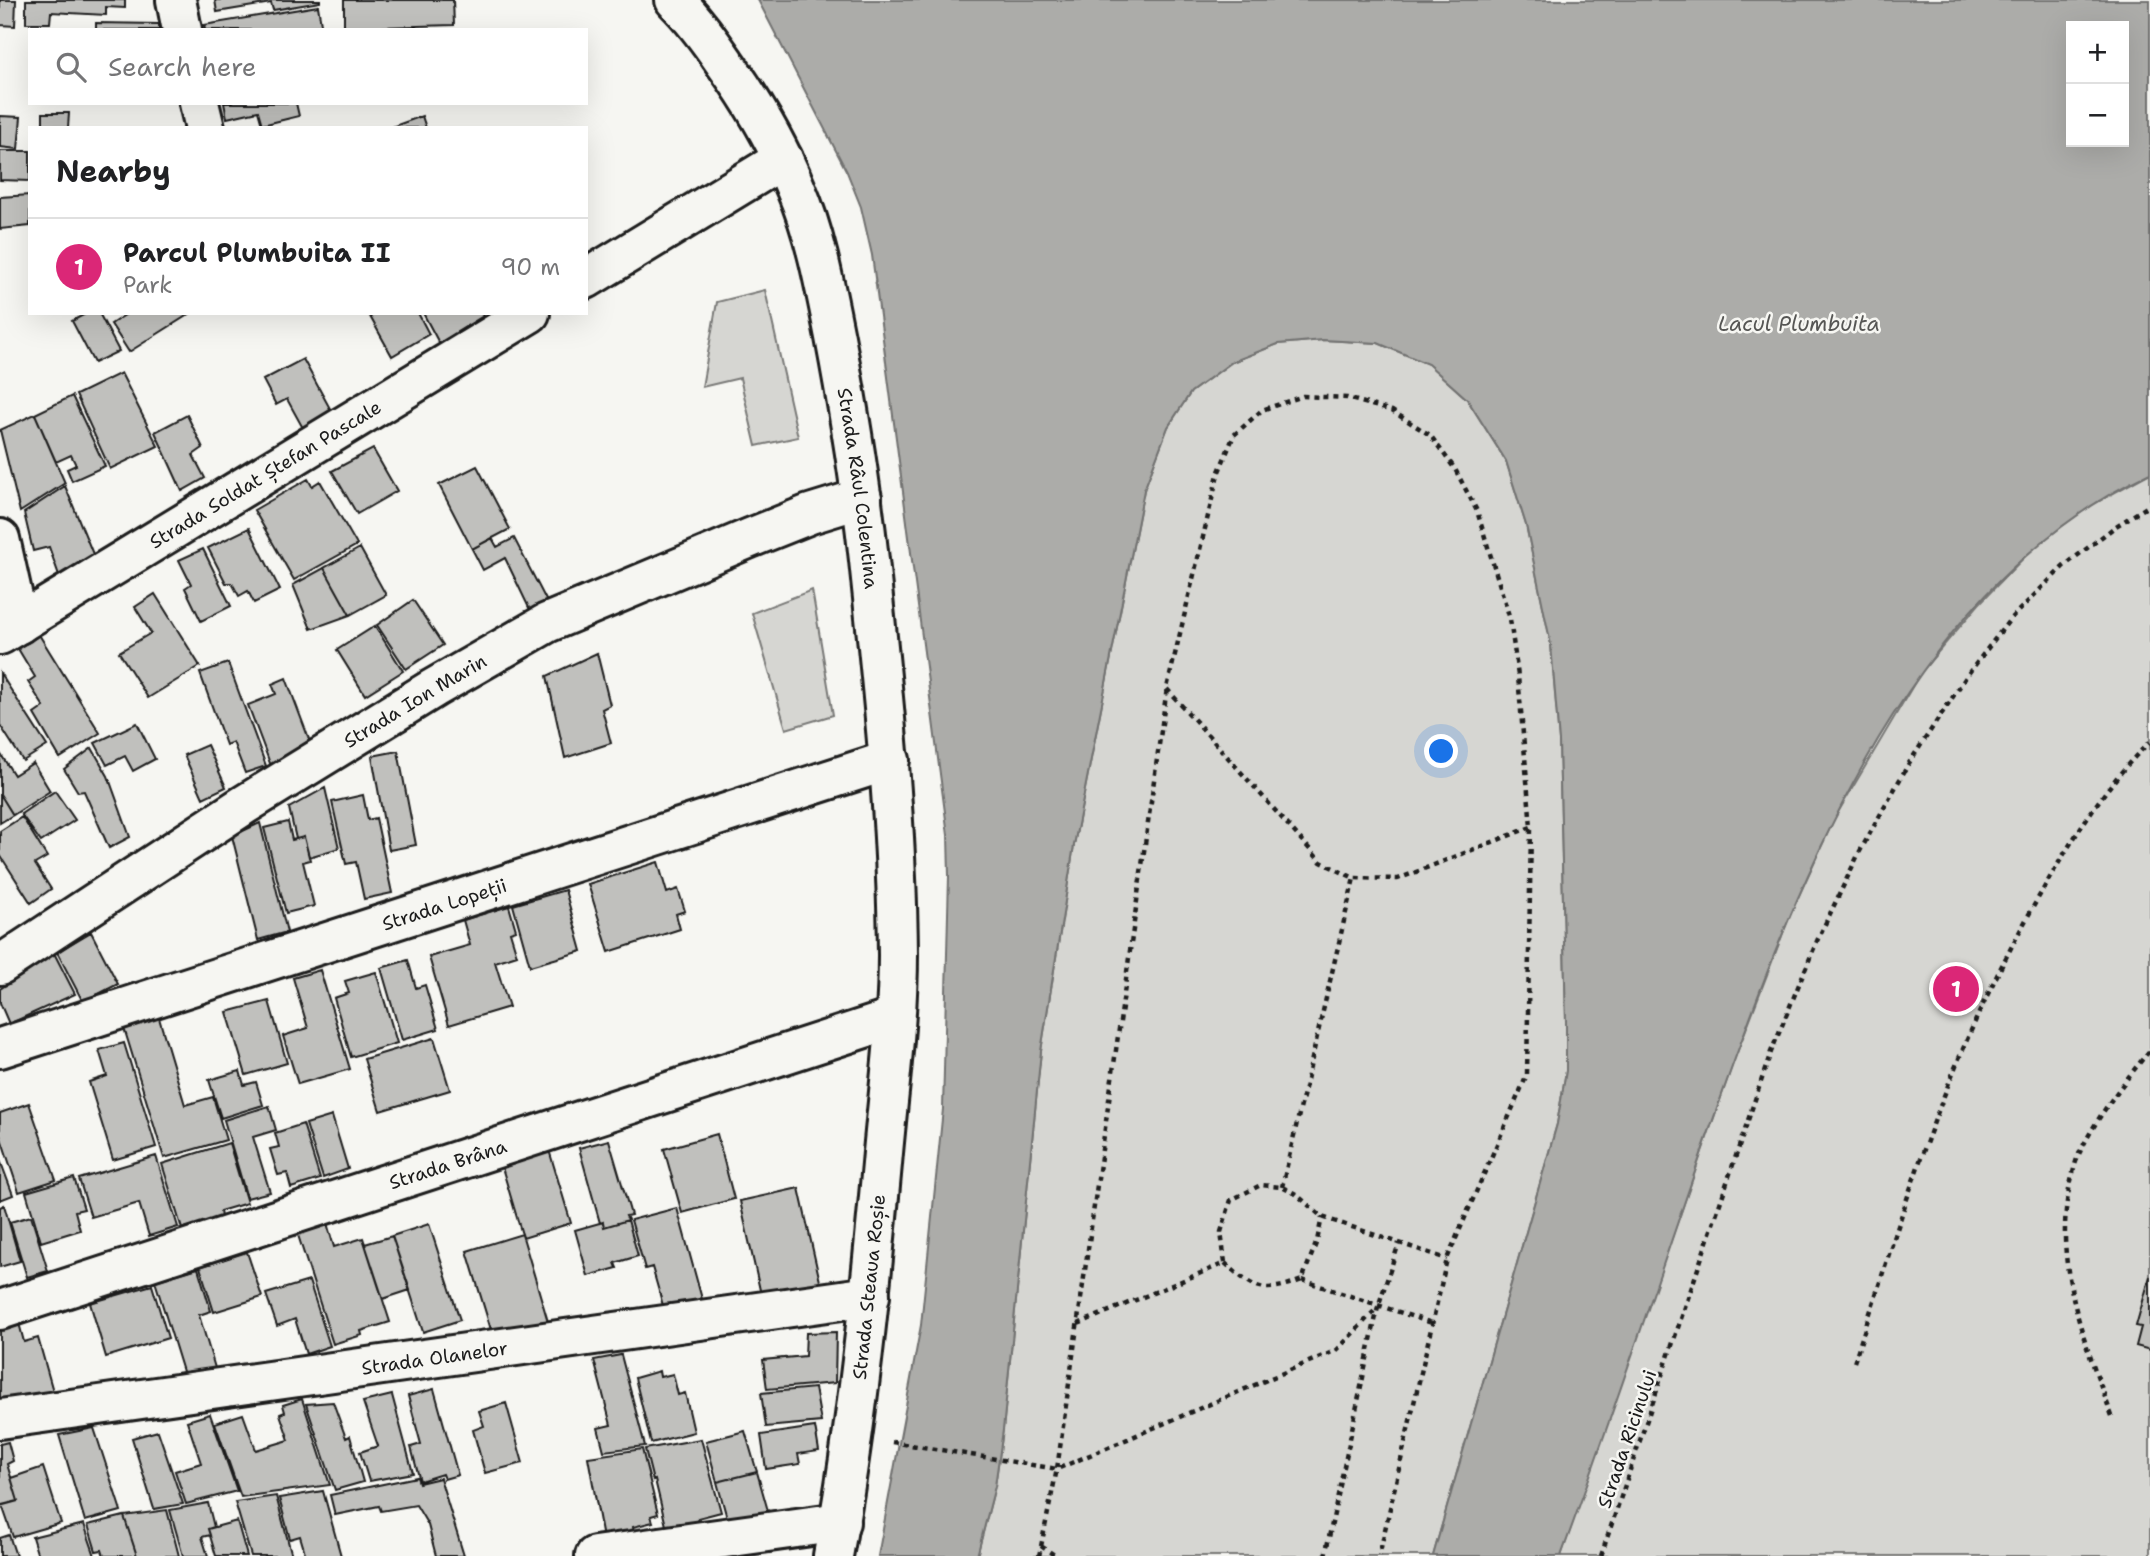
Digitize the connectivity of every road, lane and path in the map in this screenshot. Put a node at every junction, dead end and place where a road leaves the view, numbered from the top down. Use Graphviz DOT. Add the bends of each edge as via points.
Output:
graph roads {
  1 [pos="176,0"];
  2 [pos="675,0"];
  3 [pos="182,28"];
  4 [pos="199,105"];
  5 [pos="205,126"];
  6 [pos="783,159"];
  7 [pos="588,278"];
  8 [pos="527,315"];
  9 [pos="862,498"];
  10 [pos="2150,505"];
  11 [pos="0,539"];
  12 [pos="9,629"];
  13 [pos="1167,688"];
  14 [pos="2150,742"];
  15 [pos="890,760"];
  16 [pos="1531,827"];
  17 [pos="1354,878"];
  18 [pos="0,965"];
  19 [pos="895,1017"];
  20 [pos="0,1048"];
  21 [pos="2150,1051"];
  22 [pos="1282,1187"];
  23 [pos="1322,1217"];
  24 [pos="1399,1243"];
  25 [pos="1447,1259"];
  26 [pos="1225,1263"];
  27 [pos="1302,1280"];
  28 [pos="870,1296"];
  29 [pos="1378,1307"];
  30 [pos="0,1310"];
  31 [pos="1433,1323"];
  32 [pos="1077,1325"];
  33 [pos="1854,1362"];
  34 [pos="2112,1416"];
  35 [pos="0,1419"];
  36 [pos="887,1441"];
  37 [pos="1057,1469"];
  38 [pos="836,1539"];
  39 [pos="1041,1546"];
  40 [pos="595,1556"];
  41 [pos="1039,1556"];
  42 [pos="1056,1556"];
  43 [pos="1325,1556"];
  44 [pos="1378,1556"];
  45 [pos="1601,1556"];
  1 -- 3 [label="street"];
  2 -- 6 [label="street, Strada Râul Colentina" via="741,86"];
  4 -- 5 [label="street"];
  6 -- 7 [label="street"];
  6 -- 9 [label="street, Strada Râul Colentina" via="810,227 827,296"];
  8 -- 12 [label="street, Strada Soldat Ștefan Pascale"];
  9 -- 15 [label="street, Strada Râul Colentina"];
  9 -- 18 [label="street, Strada Ion Marin" via="810,514 547,623 244,805"];
  10 -- 45 [label="path, Strada Ricinului" via="2064,566 2011,618 1909,762 1858,853 1771,1052"];
  11 -- 12 [label="street"];
  13 -- 16 [label="path" via="1218,474 1234,435 1262,410 1303,396 1346,398 1392,411 1430,435 1477,511 1510,619"];
  13 -- 17 [label="path" via="1321,862"];
  13 -- 32 [label="path"];
  14 -- 33 [label="path" via="2086,818 1988,992 1942,1101"];
  15 -- 19 [label="street, Strada Râul Colentina" via="895,823"];
  15 -- 20 [label="street, Strada Lopeții"];
  16 -- 17 [label="path" via="1398,879"];
  16 -- 25 [label="path" via="1527,1075"];
  17 -- 22 [label="path"];
  19 -- 28 [label="street, Strada Steaua Roșie"];
  19 -- 30 [label="street, Strada Brâna"];
  21 -- 34 [label="path" via="2078,1154 2066,1200 2064,1238 2075,1307"];
  22 -- 23 [label="path"];
  22 -- 26 [label="path" via="1261,1185 1231,1200 1221,1232"];
  23 -- 24 [label="path"];
  23 -- 27 [label="path"];
  24 -- 25 [label="path"];
  24 -- 29 [label="path"];
  25 -- 31 [label="path"];
  26 -- 27 [label="path" via="1249,1285 1276,1289"];
  26 -- 32 [label="path"];
  27 -- 29 [label="path"];
  28 -- 35 [label="street, Strada Olanelor"];
  28 -- 38 [label="street, Strada Steaua Roșie"];
  29 -- 31 [label="path"];
  29 -- 37 [label="path" via="1337,1350"];
  29 -- 43 [label="path"];
  31 -- 44 [label="path"];
  32 -- 37 [label="path"];
  36 -- 37 [label="path"];
  37 -- 39 [label="path"];
  38 -- 40 [label="street"];
  39 -- 41 [label="path"];
  39 -- 42 [label="path"];
}
